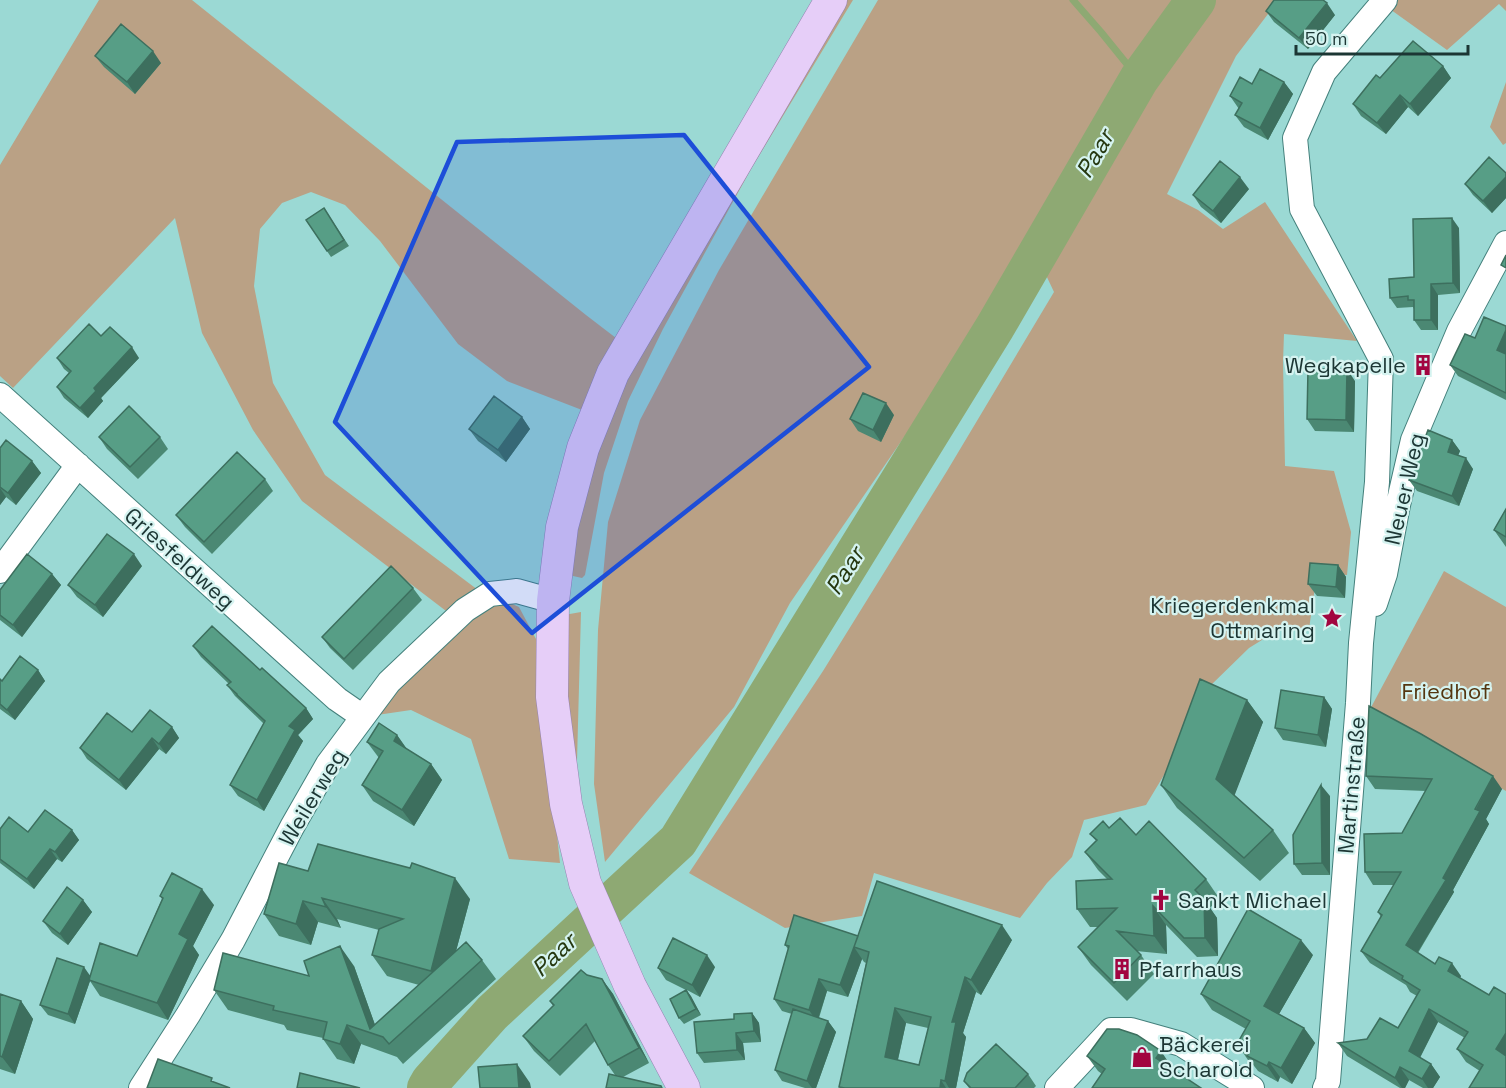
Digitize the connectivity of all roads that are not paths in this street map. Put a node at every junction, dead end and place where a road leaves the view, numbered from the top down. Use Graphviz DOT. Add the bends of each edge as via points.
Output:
graph roads {
  1 [pos="831,0"];
  2 [pos="1385,0"];
  3 [pos="1506,243"];
  4 [pos="0,395"];
  5 [pos="78,465"];
  6 [pos="0,571"];
  7 [pos="553,601"];
  8 [pos="1361,643"];
  9 [pos="363,717"];
  10 [pos="1332,1086"];
  11 [pos="141,1088"];
  12 [pos="684,1088"];
  13 [pos="1057,1088"];
  14 [pos="1252,1088"];
  1 -- 7 [label="main road" via="612,373 583,448 562,527"];
  2 -- 8 [label="street, Martinstraße" via="1324,72 1295,138 1302,208 1381,359 1377,482"];
  3 -- 8 [label="street, Neuer Weg" via="1459,332 1413,440 1385,574"];
  4 -- 5 [label="street, Griesfeldweg"];
  5 -- 6 [label="street"];
  5 -- 9 [label="street, Griesfeldweg" via="337,699"];
  7 -- 9 [label="street, Weilerweg" via="517,591 490,594 465,610 389,682"];
  7 -- 12 [label="main road" via="552,697 566,804 585,883 630,986"];
  8 -- 10 [label="street, Martinstraße"];
  9 -- 11 [label="street, Weilerweg" via="328,764 233,940"];
  13 -- 14 [label="street" via="1111,1030 1131,1030 1181,1044"];
}
